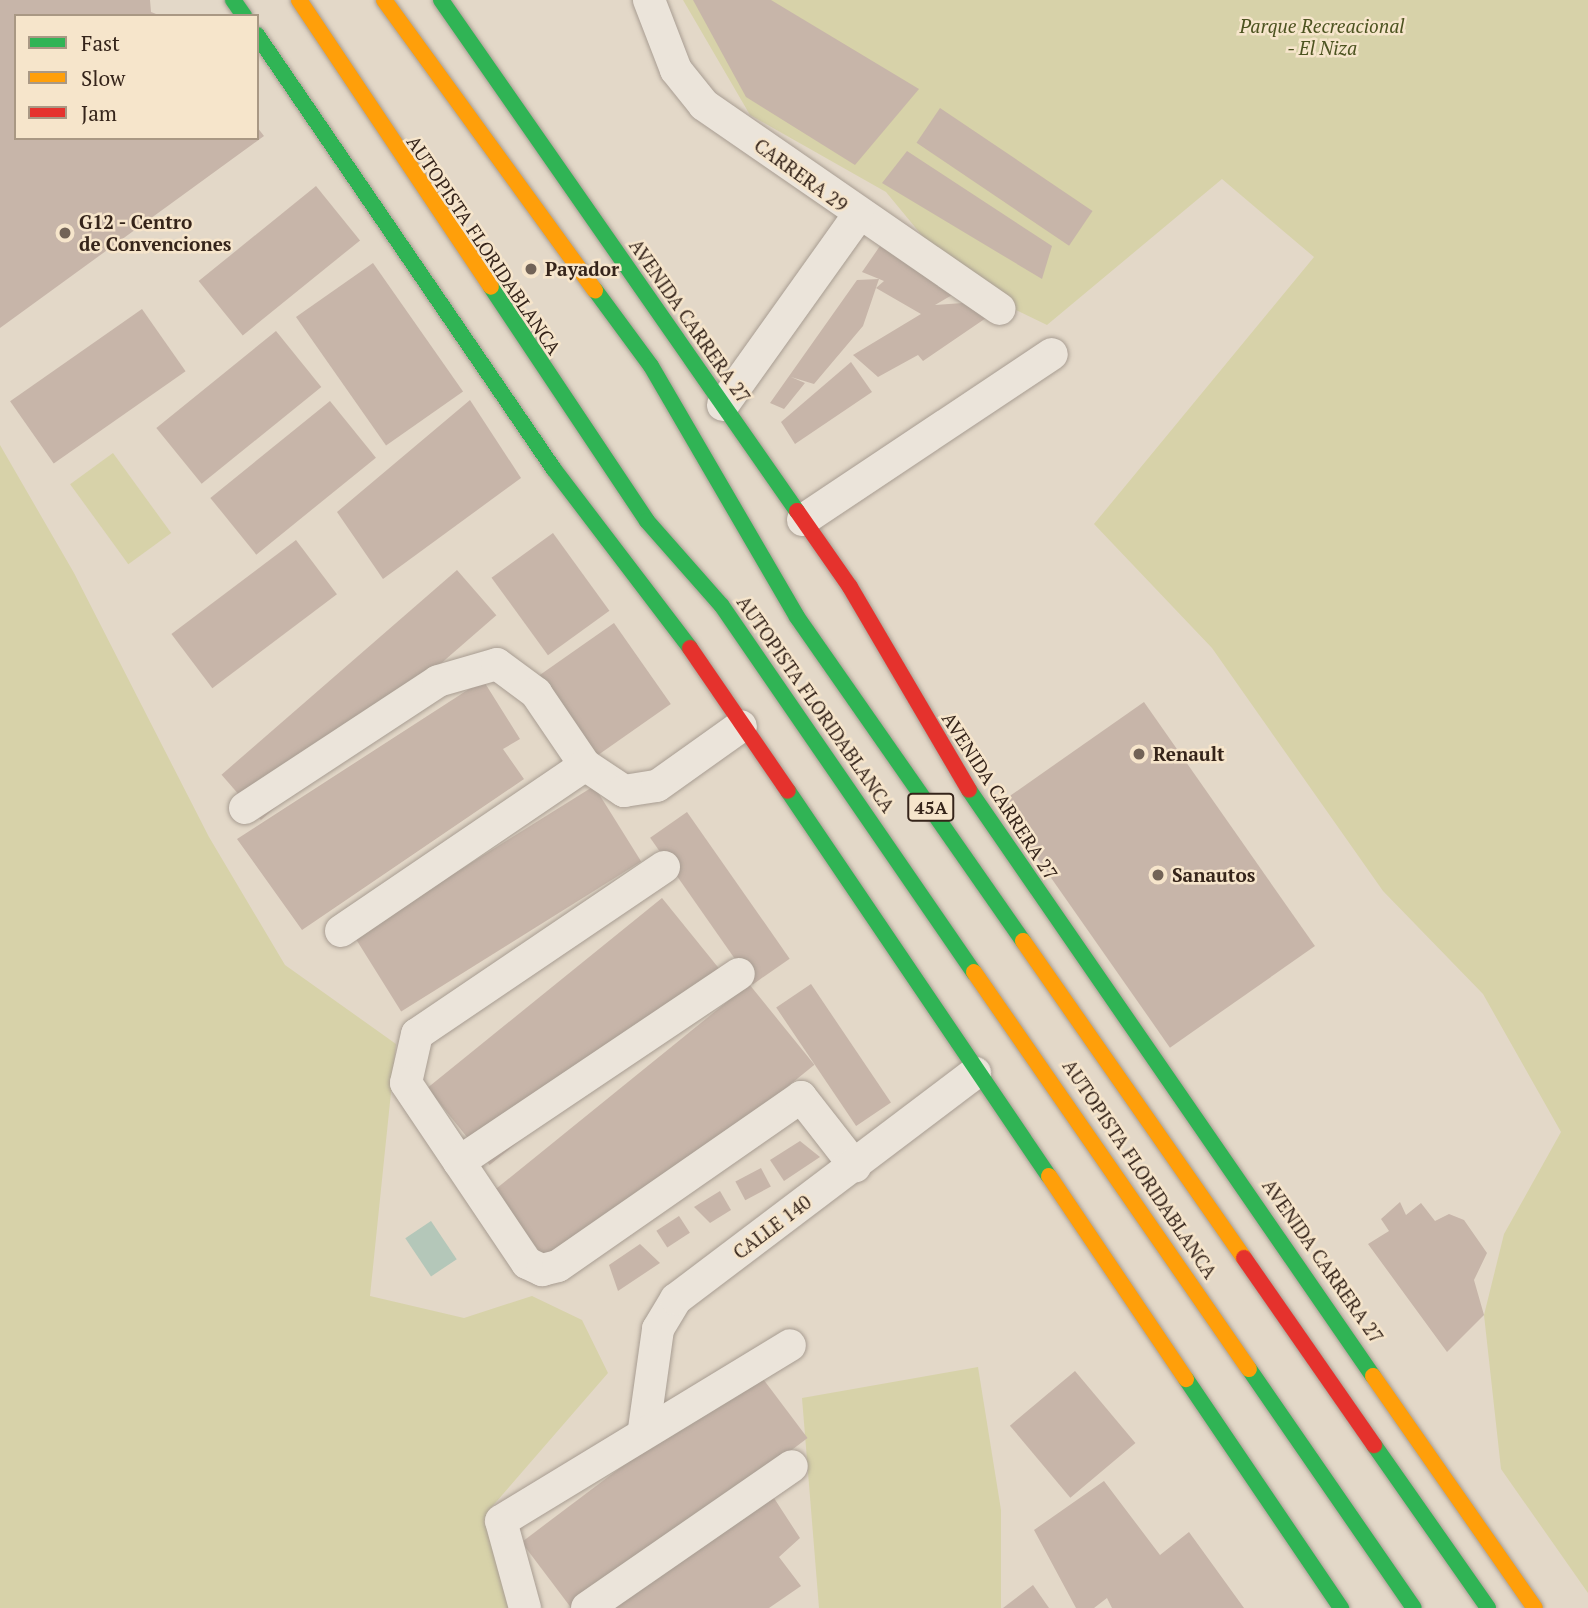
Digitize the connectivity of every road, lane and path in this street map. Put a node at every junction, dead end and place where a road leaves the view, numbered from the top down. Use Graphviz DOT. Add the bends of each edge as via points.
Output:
graph roads {
  1 [pos="288,0"];
  2 [pos="299,0"];
  3 [pos="384,0"];
  4 [pos="441,0"];
  5 [pos="649,0"];
  6 [pos="302,37"];
  7 [pos="259,38"];
  8 [pos="449,85"];
  9 [pos="332,110"];
  10 [pos="492,117"];
  11 [pos="509,129"];
  12 [pos="538,142"];
  13 [pos="380,207"];
  14 [pos="858,216"];
  15 [pos="1000,309"];
  16 [pos="1052,354"];
  17 [pos="723,405"];
  18 [pos="803,520"];
  19 [pos="741,726"];
  20 [pos="585,765"];
  21 [pos="245,807"];
  22 [pos="664,867"];
  23 [pos="341,931"];
  24 [pos="739,974"];
  25 [pos="975,1073"];
  26 [pos="459,1162"];
  27 [pos="855,1166"];
  28 [pos="790,1345"];
  29 [pos="644,1429"];
  30 [pos="792,1466"];
  31 [pos="1401,1590"];
  32 [pos="525,1608"];
  33 [pos="587,1608"];
  34 [pos="1341,1608"];
  35 [pos="1408,1608"];
  36 [pos="1414,1608"];
  37 [pos="1488,1608"];
  38 [pos="1535,1608"];
  1 -- 6 [label="highway"];
  2 -- 31 [label="highway, AUTOPISTA FLORIDABLANCA / 45A" via="639,510 722,606"];
  3 -- 8 [label="highway, AUTOPISTA FLORIDABLANCA / 45A"];
  4 -- 12 [label="highway, AVENIDA CARRERA 27"];
  5 -- 14 [label="street, CARRERA 29" via="677,70 704,105"];
  7 -- 13 [label="highway"];
  8 -- 10 [label="highway"];
  8 -- 37 [label="highway, AUTOPISTA FLORIDABLANCA / 45A" via="651,366 797,617"];
  9 -- 13 [label="highway"];
  11 -- 12 [label="highway"];
  12 -- 17 [label="highway, AVENIDA CARRERA 27"];
  13 -- 19 [label="highway" via="554,468 695,654"];
  14 -- 15 [label="street, CARRERA 29"];
  14 -- 17 [label="street"];
  16 -- 18 [label="street"];
  17 -- 18 [label="highway, AVENIDA CARRERA 27"];
  18 -- 38 [label="highway, AVENIDA CARRERA 27" via="850,587 989,825"];
  19 -- 20 [label="street" via="695,764 636,794"];
  19 -- 25 [label="highway"];
  20 -- 21 [label="street" via="536,693 497,664 438,681"];
  20 -- 23 [label="street"];
  22 -- 26 [label="street" via="417,1034 406,1083"];
  24 -- 26 [label="street"];
  25 -- 27 [label="street, CALLE 140"];
  25 -- 34 [label="highway"];
  26 -- 27 [label="street" via="527,1263 542,1270 558,1266 801,1097"];
  27 -- 29 [label="street, CALLE 140" via="676,1299 658,1329"];
  28 -- 29 [label="street"];
  29 -- 32 [label="street" via="501,1521"];
  30 -- 33 [label="street"];
  31 -- 35 [label="highway"];
  31 -- 36 [label="highway, AUTOPISTA FLORIDABLANCA / 45A"];
}
